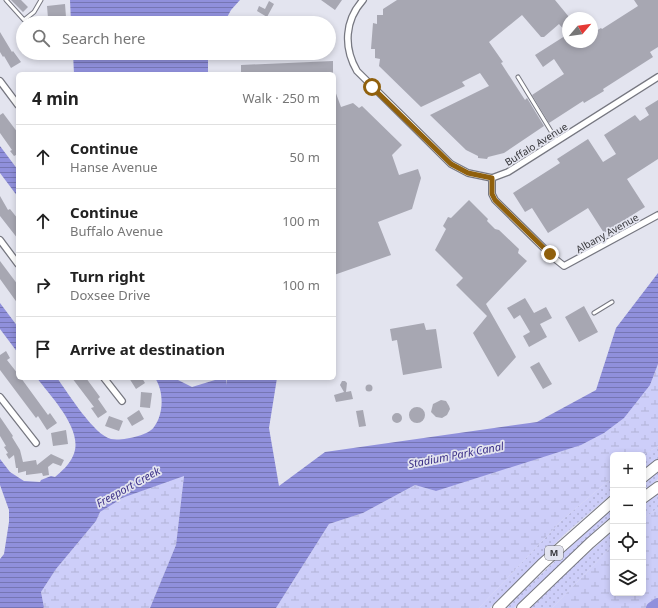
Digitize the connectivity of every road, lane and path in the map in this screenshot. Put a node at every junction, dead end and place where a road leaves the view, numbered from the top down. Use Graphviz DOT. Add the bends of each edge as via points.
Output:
graph roads {
  1 [pos="6,0"];
  2 [pos="41,0"];
  3 [pos="363,0"];
  4 [pos="20,16"];
  5 [pos="29,16"];
  6 [pos="518,77"];
  7 [pos="658,77"];
  8 [pos="0,81"];
  9 [pos="16,102"];
  10 [pos="558,141"];
  11 [pos="492,178"];
  12 [pos="658,215"];
  13 [pos="0,240"];
  14 [pos="16,261"];
  15 [pos="612,302"];
  16 [pos="594,313"];
  17 [pos="106,380"];
  18 [pos="0,397"];
  19 [pos="122,401"];
  20 [pos="36,444"];
  21 [pos="658,465"];
  22 [pos="646,475"];
  23 [pos="658,487"];
  24 [pos="646,496"];
  25 [pos="610,504"];
  26 [pos="612,524"];
  27 [pos="498,608"];
  28 [pos="522,608"];
  1 -- 4 [label="lane"];
  2 -- 5 [label="lane"];
  3 -- 11 [label="street" via="354,13 347,42 349,55 357,71 451,164 468,173"];
  6 -- 10 [label="lane"];
  7 -- 10 [label="street, Buffalo Avenue"];
  8 -- 9 [label="street"];
  10 -- 11 [label="street, Buffalo Avenue" via="517,167"];
  11 -- 12 [label="street, Albany Avenue" via="492,194 495,200 564,266"];
  13 -- 14 [label="street"];
  15 -- 16 [label="lane"];
  17 -- 19 [label="street"];
  18 -- 20 [label="street"];
  21 -- 22 [label="highway"];
  23 -- 24 [label="highway"];
  25 -- 27 [label="highway, M" via="542,564"];
  26 -- 28 [label="highway, M"];
}
